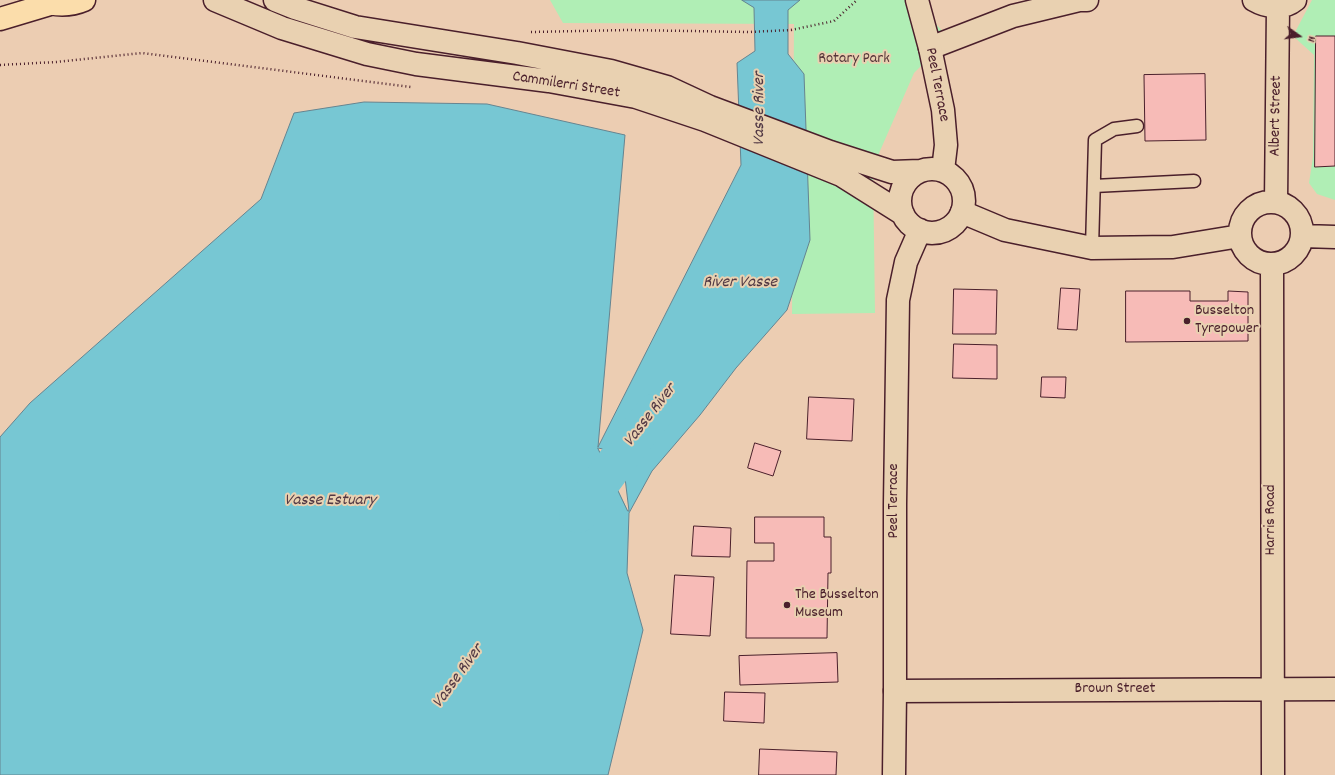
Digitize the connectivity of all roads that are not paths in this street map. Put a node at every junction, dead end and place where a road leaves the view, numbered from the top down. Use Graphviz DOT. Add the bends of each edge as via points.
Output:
graph roads {
  1 [pos="84,0"];
  2 [pos="215,0"];
  3 [pos="276,0"];
  4 [pos="917,0"];
  5 [pos="1087,0"];
  6 [pos="1254,0"];
  7 [pos="43,2"];
  8 [pos="1286,3"];
  9 [pos="0,19"];
  10 [pos="930,48"];
  11 [pos="708,114"];
  12 [pos="1137,126"];
  13 [pos="829,161"];
  14 [pos="943,170"];
  15 [pos="920,171"];
  16 [pos="1194,181"];
  17 [pos="1094,186"];
  18 [pos="1276,202"];
  19 [pos="962,212"];
  20 [pos="902,214"];
  21 [pos="920,230"];
  22 [pos="1240,236"];
  23 [pos="1303,236"];
  24 [pos="1335,237"];
  25 [pos="1092,248"];
  26 [pos="1272,265"];
  27 [pos="1273,689"];
  28 [pos="1335,689"];
  29 [pos="895,691"];
  30 [pos="894,775"];
  31 [pos="1273,775"];
  1 -- 7 [label="main road" via="66,5"];
  2 -- 11 [label="street, Cammilerri Street" via="282,28 367,54 416,64 549,81 636,97"];
  3 -- 11 [label="street, Cammilerri Street" via="355,27 611,71 667,87"];
  4 -- 10 [label="street, Peel Terrace"];
  5 -- 10 [label="street" via="1013,16"];
  6 -- 8 [label="street" via="1266,6"];
  7 -- 9 [label="main road"];
  8 -- 18 [label="street, Albert Street"];
  10 -- 14 [label="street, Peel Terrace" via="943,110 946,145"];
  11 -- 13 [label="street, Cammilerri Street"];
  12 -- 17 [label="lane" via="1114,129 1095,140"];
  13 -- 15 [label="street, Cammilerri Street" via="892,172"];
  13 -- 20 [label="street, Cammilerri Street" via="841,175"];
  14 -- 15 [label="street" via="932,168"];
  14 -- 19 [label="street" via="957,180 961,187 964,204"];
  15 -- 20 [label="street" via="904,184 900,204"];
  16 -- 17 [label="lane"];
  17 -- 25 [label="lane"];
  18 -- 22 [label="street" via="1257,205 1248,212 1241,225"];
  18 -- 23 [label="street" via="1295,211 1301,221"];
  19 -- 21 [label="street" via="957,221 940,232"];
  19 -- 25 [label="street" via="1005,230"];
  20 -- 21 [label="street"];
  21 -- 29 [label="street, Peel Terrace" via="906,262 898,300"];
  22 -- 25 [label="street" via="1173,247"];
  22 -- 26 [label="street" via="1249,256"];
  23 -- 24 [label="street"];
  23 -- 26 [label="street" via="1297,252 1285,261"];
  26 -- 27 [label="street, Harris Road"];
  27 -- 28 [label="street, Brown Street"];
  27 -- 29 [label="street, Brown Street"];
  27 -- 31 [label="street, Harris Road"];
  29 -- 30 [label="street, Peel Terrace"];
}
